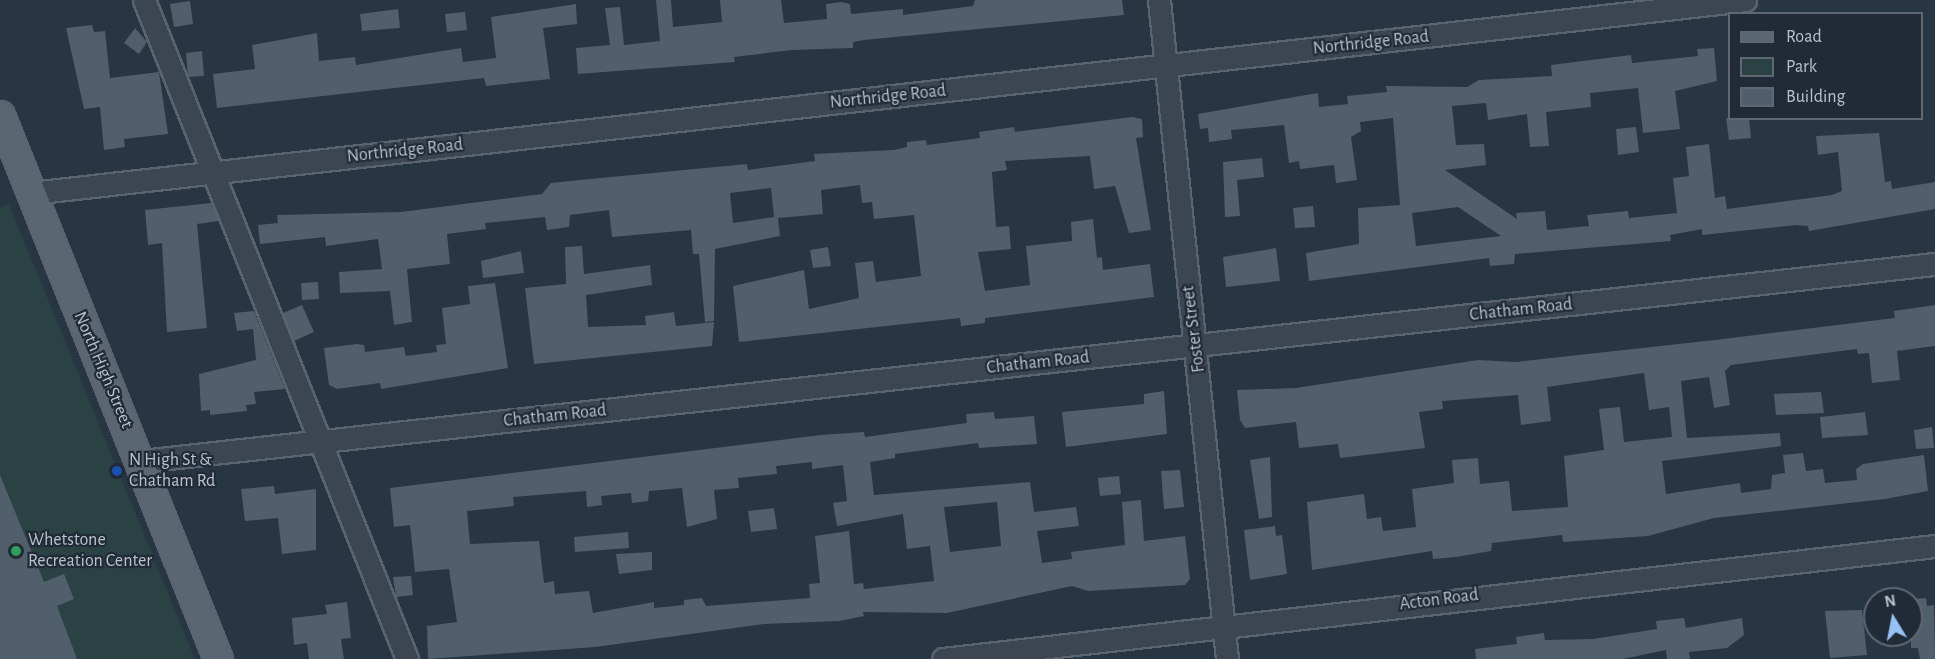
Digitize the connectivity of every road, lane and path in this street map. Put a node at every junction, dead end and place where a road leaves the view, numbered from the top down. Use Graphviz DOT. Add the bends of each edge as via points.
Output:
graph roads {
  1 [pos="144,0"];
  2 [pos="1159,0"];
  3 [pos="1745,0"];
  4 [pos="1166,66"];
  5 [pos="0,115"];
  6 [pos="213,173"];
  7 [pos="31,193"];
  8 [pos="1935,264"];
  9 [pos="1195,346"];
  10 [pos="321,442"];
  11 [pos="141,461"];
  12 [pos="1935,546"];
  13 [pos="1225,627"];
  14 [pos="219,659"];
  15 [pos="408,659"];
  16 [pos="943,659"];
  17 [pos="1227,659"];
  1 -- 6 [label="street"];
  2 -- 4 [label="street, Foster Street"];
  3 -- 4 [label="street, Northridge Road"];
  4 -- 6 [label="street, Northridge Road"];
  4 -- 9 [label="street, Foster Street"];
  5 -- 7 [label="main road, North High Street"];
  6 -- 7 [label="street, Northridge Road"];
  6 -- 10 [label="street"];
  7 -- 11 [label="main road, North High Street"];
  8 -- 9 [label="street, Chatham Road"];
  9 -- 10 [label="street, Chatham Road"];
  9 -- 13 [label="street, Foster Street"];
  10 -- 11 [label="street, Chatham Road"];
  10 -- 15 [label="street"];
  11 -- 14 [label="main road, North High Street"];
  12 -- 13 [label="street, Acton Road"];
  13 -- 16 [label="street, Acton Road"];
  13 -- 17 [label="street, Foster Street"];
}
